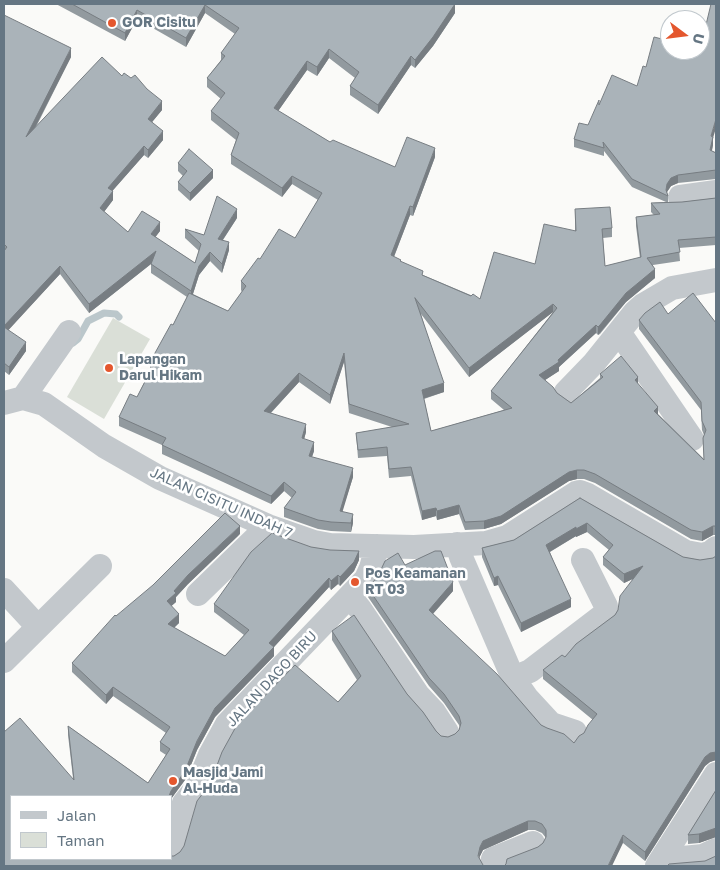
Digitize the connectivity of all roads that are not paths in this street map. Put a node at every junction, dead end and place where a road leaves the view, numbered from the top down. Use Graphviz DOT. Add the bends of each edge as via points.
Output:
graph roads {
  1 [pos="716,192"];
  2 [pos="680,197"];
  3 [pos="716,280"];
  4 [pos="69,332"];
  5 [pos="619,332"];
  6 [pos="566,392"];
  7 [pos="13,400"];
  8 [pos="692,439"];
  9 [pos="268,526"];
  10 [pos="457,544"];
  11 [pos="378,546"];
  12 [pos="716,548"];
  13 [pos="583,560"];
  14 [pos="100,566"];
  15 [pos="4,590"];
  16 [pos="198,594"];
  17 [pos="350,597"];
  18 [pos="38,627"];
  19 [pos="4,662"];
  20 [pos="513,678"];
  21 [pos="447,732"];
  22 [pos="575,732"];
  23 [pos="716,774"];
  24 [pos="533,843"];
  25 [pos="172,847"];
  26 [pos="716,850"];
  27 [pos="660,863"];
  28 [pos="494,866"];
  1 -- 2 [label="street"];
  3 -- 5 [label="street" via="672,288 639,309"];
  4 -- 7 [label="street"];
  5 -- 6 [label="street"];
  5 -- 8 [label="street"];
  7 -- 9 [label="street, JALAN CISITU INDAH 7" via="44,404 104,446 160,478"];
  9 -- 11 [label="street, JALAN CISITU INDAH 7" via="314,542"];
  9 -- 16 [label="street"];
  10 -- 11 [label="street, JALAN CISITU INDAH 7"];
  10 -- 12 [label="street, JALAN CISITU INDAH 7" via="486,543 507,537 580,492 686,552 702,555"];
  10 -- 20 [label="street"];
  11 -- 17 [label="street, JALAN DAGO BIRU" via="366,579"];
  13 -- 20 [label="street" via="606,606 606,613 530,670"];
  14 -- 18 [label="street"];
  15 -- 18 [label="street"];
  17 -- 21 [label="street"];
  17 -- 25 [label="street, JALAN DAGO BIRU" via="227,724 197,787 184,803"];
  18 -- 19 [label="street"];
  20 -- 22 [label="street" via="551,724"];
  23 -- 27 [label="street"];
  24 -- 28 [label="street" via="493,859"];
  26 -- 27 [label="street" via="703,856"];
}
